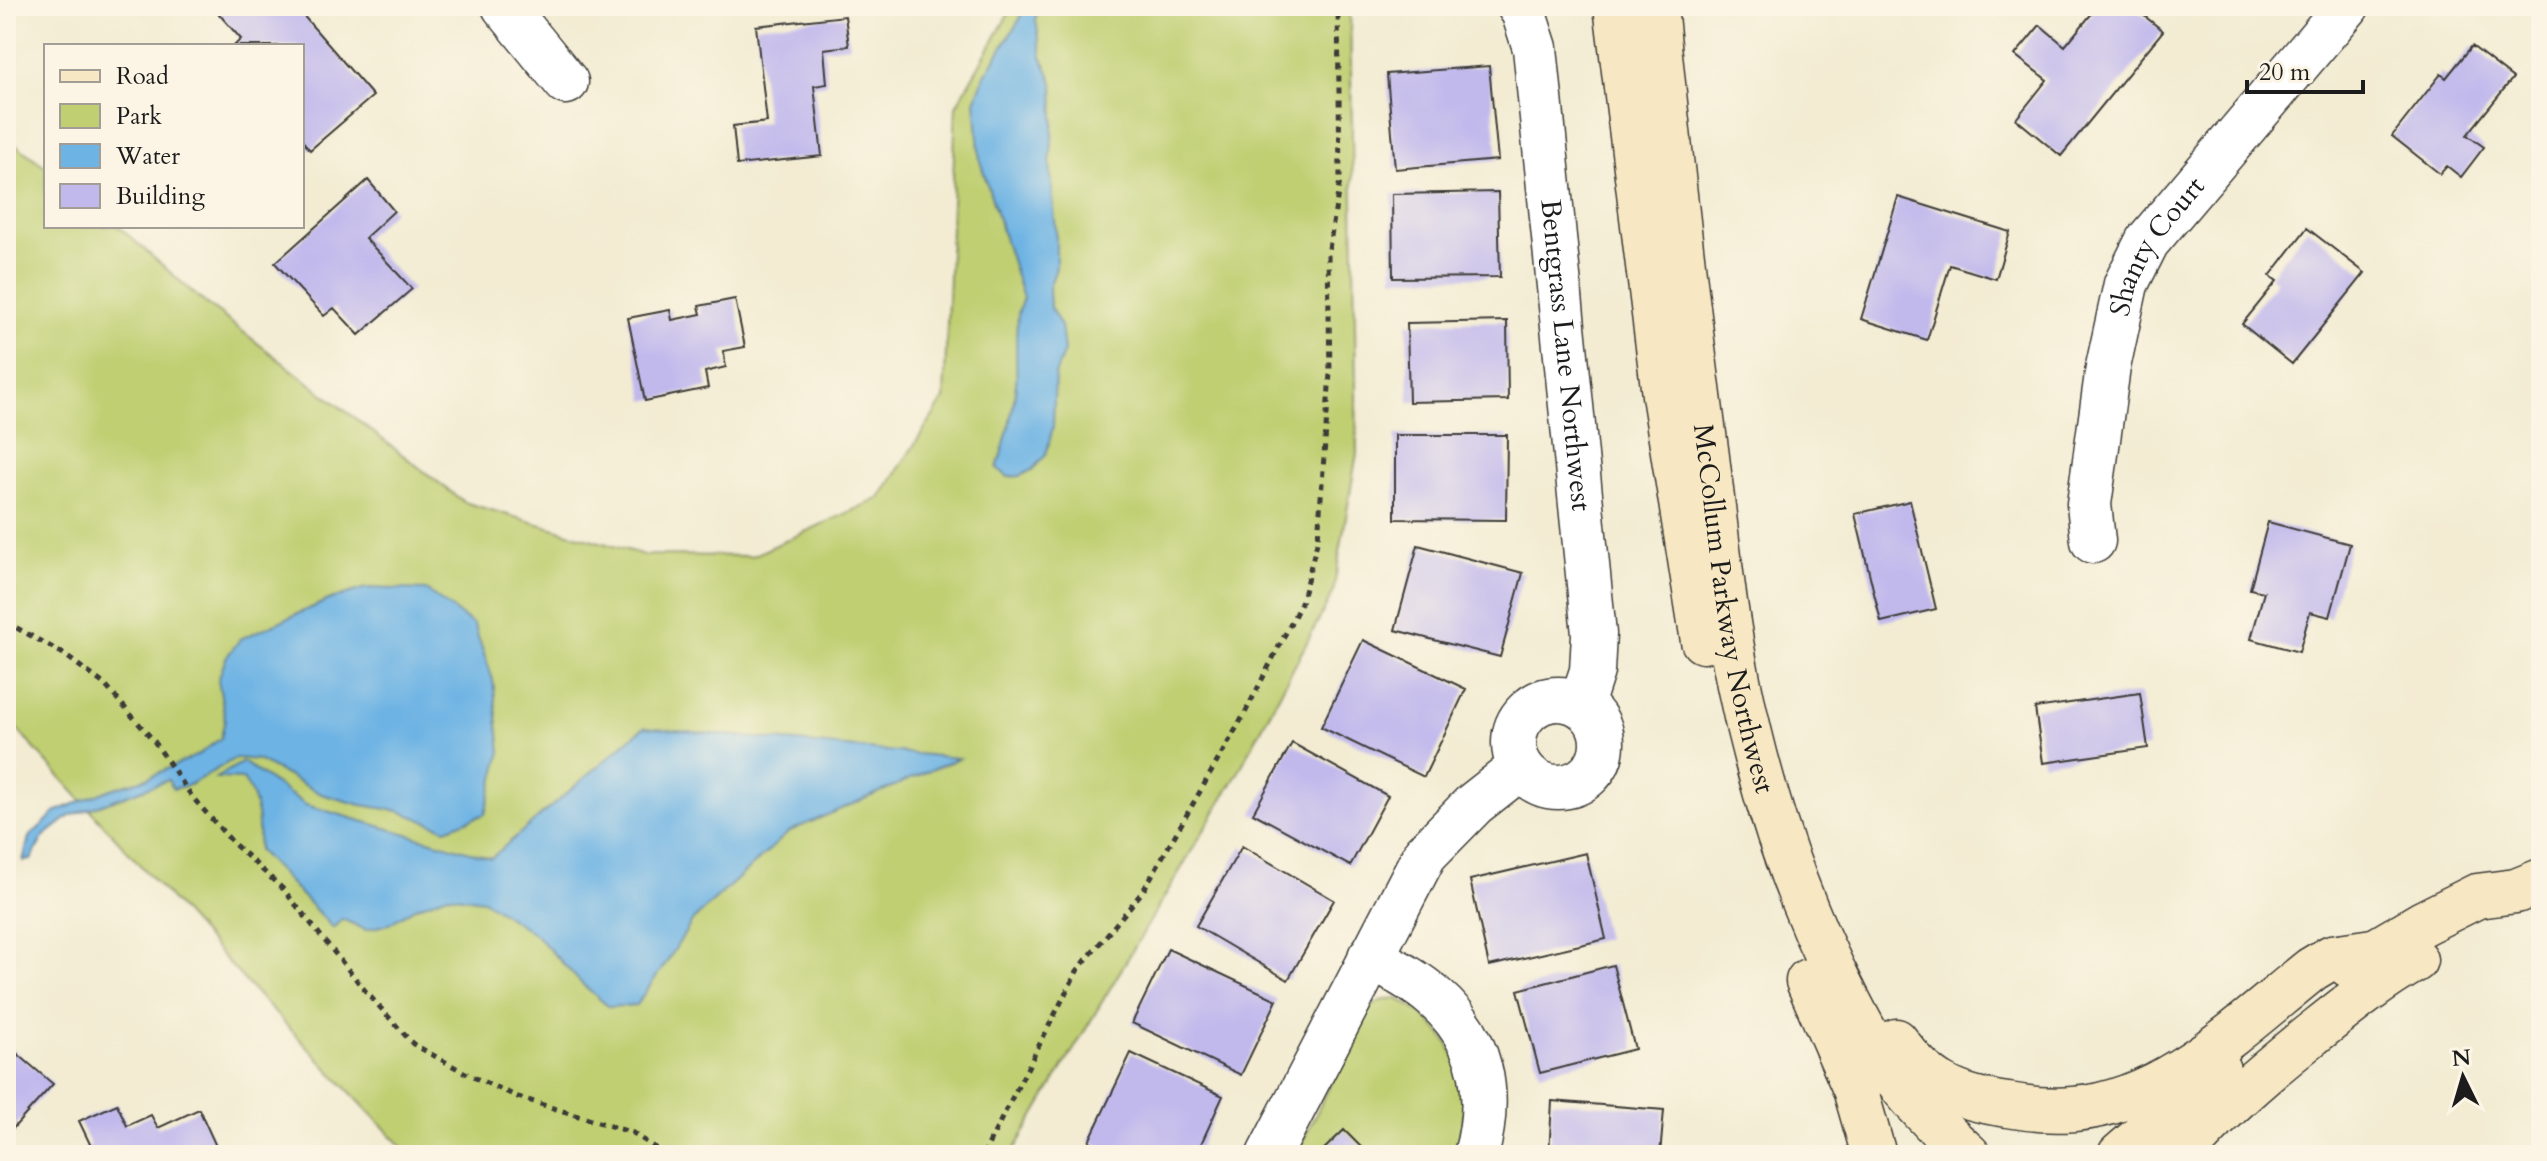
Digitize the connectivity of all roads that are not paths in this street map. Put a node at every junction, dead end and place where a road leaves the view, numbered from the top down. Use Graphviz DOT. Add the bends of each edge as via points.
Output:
graph roads {
  1 [pos="504,6"];
  2 [pos="1519,6"];
  3 [pos="1616,6"];
  4 [pos="1655,6"];
  5 [pos="2347,6"];
  6 [pos="566,82"];
  7 [pos="2093,541"];
  8 [pos="1581,705"];
  9 [pos="1521,767"];
  10 [pos="2528,886"];
  11 [pos="2373,951"];
  12 [pos="1370,957"];
  13 [pos="1842,987"];
  14 [pos="1269,1155"];
  15 [pos="1476,1155"];
  16 [pos="1874,1155"];
  17 [pos="1968,1155"];
  18 [pos="2120,1155"];
  19 [pos="2181,1155"];
  1 -- 6 [label="street"];
  2 -- 8 [label="street, Bentgrass Lane Northwest" via="1535,48 1594,634 1592,671"];
  3 -- 16 [label="street, McCollum Parkway Northwest" via="1664,395 1721,729 1760,866 1855,1089"];
  4 -- 13 [label="street, McCollum Parkway Northwest" via="1682,269 1738,682 1785,850"];
  5 -- 7 [label="street, Shanty Court" via="2147,242 2126,284 2089,504"];
  8 -- 9 [label="street" via="1552,699 1527,712 1514,738"];
  8 -- 9 [label="street" via="1592,714 1603,740 1595,768 1572,785 1558,787 1531,778"];
  9 -- 12 [label="street" via="1474,804 1425,854"];
  10 -- 11 [label="street" via="2477,896"];
  10 -- 19 [label="street" via="2489,918 2359,997 2238,1097"];
  11 -- 13 [label="street" via="2332,957 2312,969 2161,1082 2105,1104 2075,1109 2039,1110 1959,1096 1926,1075 1873,1010"];
  11 -- 18 [label="street" via="2289,1010"];
  12 -- 14 [label="street"];
  12 -- 15 [label="street" via="1433,996 1456,1020 1475,1053 1485,1093 1484,1129"];
  13 -- 17 [label="street, McCollum Parkway Northwest" via="1886,1068"];
}
